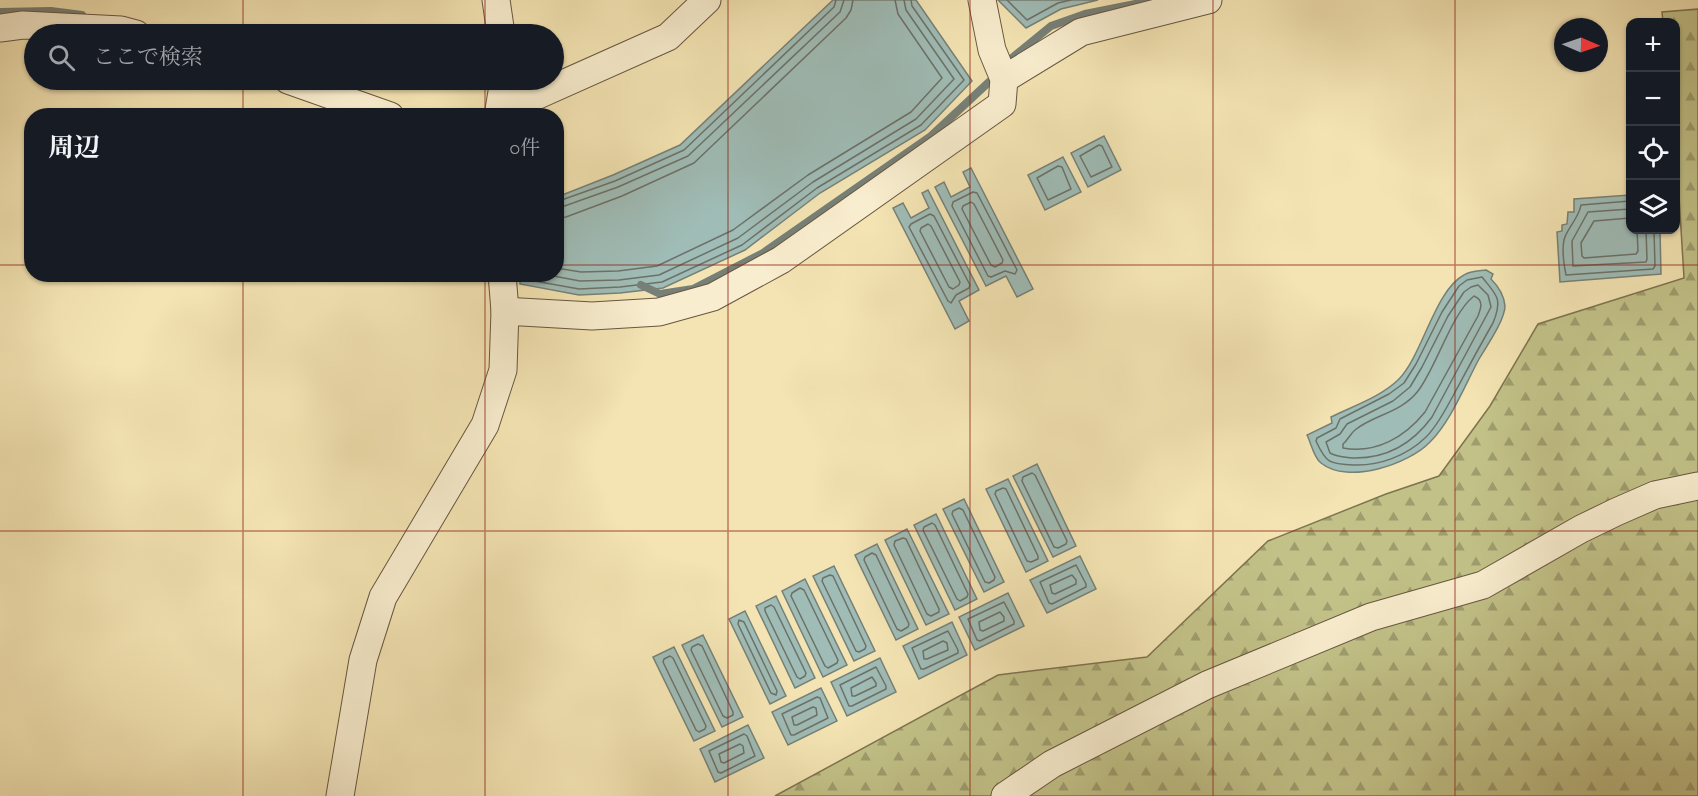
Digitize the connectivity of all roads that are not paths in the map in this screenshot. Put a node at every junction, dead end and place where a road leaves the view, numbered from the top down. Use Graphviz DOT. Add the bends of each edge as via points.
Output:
graph roads {
  1 [pos="496,0"];
  2 [pos="707,0"];
  3 [pos="982,0"];
  4 [pos="1208,0"];
  5 [pos="500,24"];
  6 [pos="24,25"];
  7 [pos="0,28"];
  8 [pos="1004,79"];
  9 [pos="564,84"];
  10 [pos="316,90"];
  11 [pos="503,90"];
  12 [pos="552,90"];
  13 [pos="367,108"];
  14 [pos="500,108"];
  15 [pos="512,108"];
  16 [pos="503,282"];
  17 [pos="505,311"];
  18 [pos="1698,486"];
  19 [pos="340,796"];
  20 [pos="1005,796"];
  1 -- 5 [label="street"];
  2 -- 9 [label="street" via="668,37"];
  3 -- 8 [label="street" via="992,50"];
  4 -- 8 [label="street" via="1081,32"];
  6 -- 7 [label="street"];
  8 -- 17 [label="street" via="1002,104 781,260 713,297 659,312 592,316"];
  10 -- 13 [label="street"];
  11 -- 14 [label="street"];
  12 -- 15 [label="street"];
  16 -- 17 [label="street"];
  17 -- 19 [label="street" via="503,370 485,426 383,597 363,660"];
  18 -- 20 [label="street" via="1655,495 1616,512 1484,585 1371,617 1207,685 1052,764"];
}
